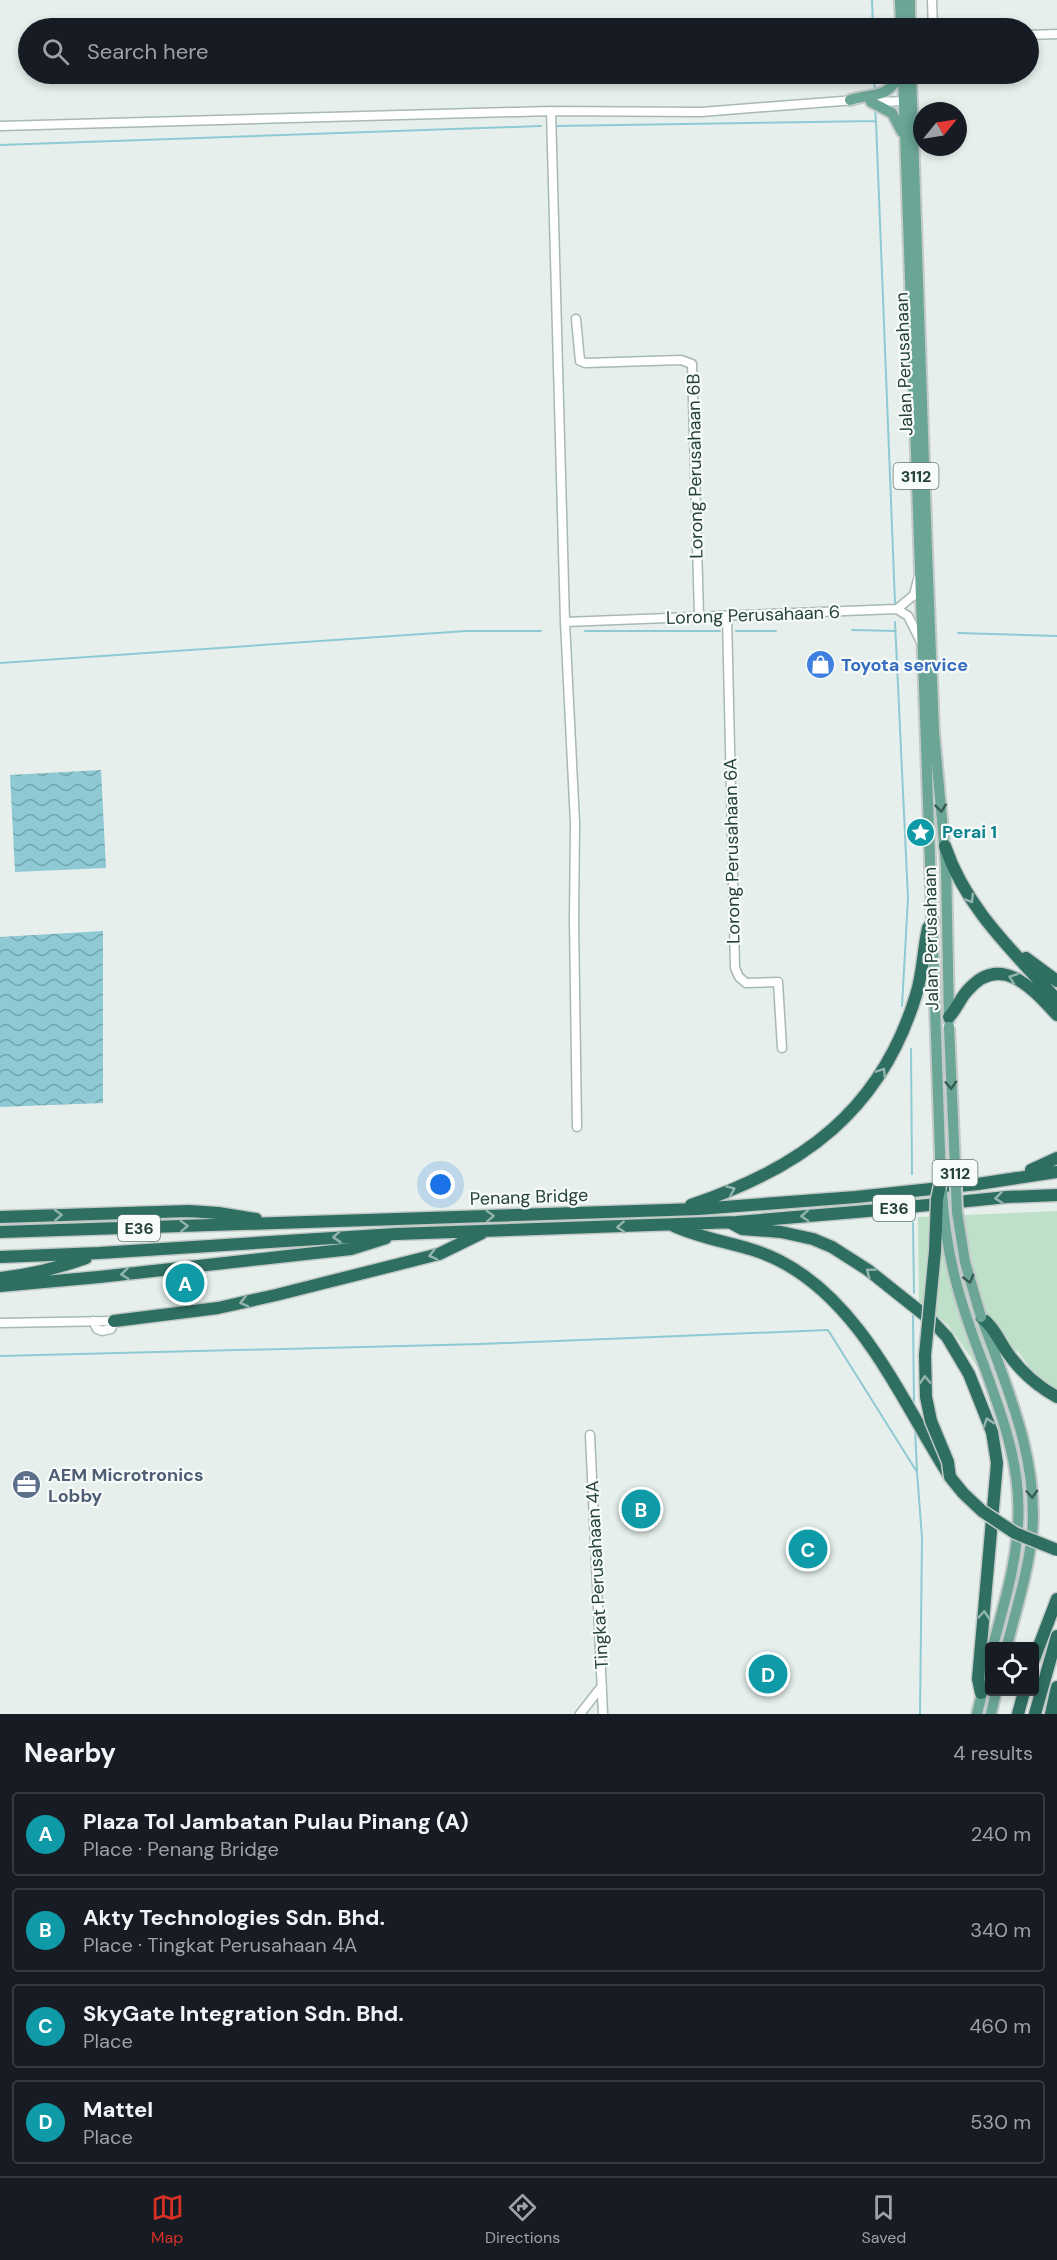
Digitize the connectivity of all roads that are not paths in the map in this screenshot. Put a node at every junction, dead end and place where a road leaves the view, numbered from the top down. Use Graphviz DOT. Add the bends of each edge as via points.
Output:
graph roads {
  1 [pos="900,0"];
  2 [pos="910,0"];
  3 [pos="932,0"];
  4 [pos="906,18"];
  5 [pos="910,18"];
  6 [pos="933,18"];
  7 [pos="1057,34"];
  8 [pos="1039,35"];
  9 [pos="895,84"];
  10 [pos="904,84"];
  11 [pos="910,84"];
  12 [pos="850,100"];
  13 [pos="885,101"];
  14 [pos="907,101"];
  15 [pos="551,111"];
  16 [pos="0,126"];
  17 [pos="904,138"];
  18 [pos="576,319"];
  19 [pos="919,573"];
  20 [pos="897,609"];
  21 [pos="699,616"];
  22 [pos="727,616"];
  23 [pos="565,622"];
  24 [pos="921,642"];
  25 [pos="945,846"];
  26 [pos="933,921"];
  27 [pos="1008,946"];
  28 [pos="1057,981"];
  29 [pos="1057,1000"];
  30 [pos="1057,1015"];
  31 [pos="949,1022"];
  32 [pos="782,1048"];
  33 [pos="577,1127"];
  34 [pos="1057,1158"];
  35 [pos="1057,1172"];
  36 [pos="1016,1176"];
  37 [pos="941,1181"];
  38 [pos="1057,1195"];
  39 [pos="0,1209"];
  40 [pos="676,1210"];
  41 [pos="21,1215"];
  42 [pos="0,1217"];
  43 [pos="730,1222"];
  44 [pos="278,1224"];
  45 [pos="671,1225"];
  46 [pos="486,1231"];
  47 [pos="0,1232"];
  48 [pos="396,1234"];
  49 [pos="99,1253"];
  50 [pos="0,1257"];
  51 [pos="0,1278"];
  52 [pos="0,1286"];
  53 [pos="981,1317"];
  54 [pos="114,1320"];
  55 [pos="0,1323"];
  56 [pos="1057,1397"];
  57 [pos="590,1435"];
  58 [pos="950,1477"];
  59 [pos="1057,1550"];
  60 [pos="1057,1599"];
  61 [pos="1057,1636"];
  62 [pos="994,1642"];
  63 [pos="1008,1642"];
  64 [pos="1039,1648"];
  65 [pos="985,1678"];
  66 [pos="602,1686"];
  67 [pos="1041,1688"];
  68 [pos="1057,1688"];
  69 [pos="981,1693"];
  70 [pos="995,1696"];
  71 [pos="1023,1696"];
  72 [pos="580,1714"];
  73 [pos="603,1714"];
  74 [pos="977,1714"];
  75 [pos="991,1714"];
  76 [pos="1018,1714"];
  77 [pos="1027,1714"];
  78 [pos="1035,1714"];
  79 [pos="1051,1714"];
  1 -- 4 [label="main road"];
  2 -- 5 [label="main road"];
  3 -- 6 [label="street"];
  7 -- 8 [label="street"];
  9 -- 13 [label="main road"];
  10 -- 14 [label="main road, Jalan Perusahaan / 3112"];
  11 -- 14 [label="main road, Jalan Perusahaan / 3112"];
  12 -- 13 [label="main road"];
  12 -- 15 [label="street" via="700,112"];
  13 -- 14 [label="street"];
  13 -- 17 [label="main road"];
  14 -- 17 [label="main road, Jalan Perusahaan / 3112"];
  14 -- 25 [label="main road, Jalan Perusahaan / 3112, one-way" via="934,732"];
  15 -- 16 [label="street"];
  15 -- 23 [label="street"];
  17 -- 19 [label="main road, Jalan Perusahaan / 3112"];
  18 -- 21 [label="street, Lorong Perusahaan 6B" via="579,361 681,360 692,364"];
  19 -- 20 [label="street" via="914,595"];
  19 -- 24 [label="main road, Jalan Perusahaan / 3112"];
  20 -- 22 [label="street, Lorong Perusahaan 6"];
  20 -- 24 [label="street" via="908,616"];
  21 -- 22 [label="street, Lorong Perusahaan 6"];
  21 -- 23 [label="street, Lorong Perusahaan 6"];
  22 -- 32 [label="street, Lorong Perusahaan 6A" via="735,968 746,983 778,982"];
  23 -- 33 [label="street" via="575,823"];
  24 -- 26 [label="main road, Jalan Perusahaan / 3112"];
  25 -- 27 [label="highway, one-way" via="967,896"];
  25 -- 31 [label="main road, Jalan Perusahaan / 3112"];
  26 -- 37 [label="main road, Jalan Perusahaan / 3112"];
  40 -- 26 [label="highway, one-way" via="724,1193 789,1162 856,1106 881,1074 905,1029 919,983 928,927"];
  27 -- 28 [label="highway"];
  27 -- 29 [label="highway"];
  30 -- 31 [label="highway, one-way" via="1024,982 1000,974 975,983"];
  31 -- 53 [label="main road, Jalan Perusahaan / 3112, one-way, bridge" via="958,1220"];
  34 -- 36 [label="highway"];
  35 -- 36 [label="highway, Penang Bridge / E36"];
  36 -- 40 [label="highway, Penang Bridge / E36" via="856,1197"];
  58 -- 37 [label="highway, one-way, bridge" via="931,1421 925,1377"];
  37 -- 62 [label="main road, Jalan Perusahaan / 3112, bridge" via="950,1264 1009,1438 1014,1464 1018,1509 1014,1553"];
  38 -- 43 [label="highway, Penang Bridge / E36, one-way"];
  39 -- 41 [label="highway"];
  44 -- 40 [label="highway, Penang Bridge / E36, one-way"];
  41 -- 42 [label="highway"];
  41 -- 44 [label="highway, one-way" via="189,1211"];
  43 -- 45 [label="highway, Penang Bridge / E36"];
  69 -- 43 [label="highway, one-way" via="978,1679 997,1463 992,1432 964,1364 932,1321 849,1257 803,1236 742,1229"];
  47 -- 44 [label="highway, Penang Bridge / E36, one-way"];
  45 -- 46 [label="highway, Penang Bridge / E36, one-way"];
  45 -- 58 [label="highway" via="755,1250 782,1262 825,1292 857,1328"];
  46 -- 48 [label="highway, Penang Bridge / E36"];
  46 -- 54 [label="highway, one-way" via="439,1254 276,1295 209,1309"];
  48 -- 49 [label="highway, Penang Bridge / E36, one-way"];
  48 -- 52 [label="highway, Penang Bridge / E36, one-way" via="351,1249"];
  49 -- 50 [label="highway, Penang Bridge / E36"];
  49 -- 51 [label="highway" via="60,1267"];
  53 -- 56 [label="highway" via="1015,1363"];
  53 -- 63 [label="main road, Jalan Perusahaan / 3112, one-way" via="1020,1427 1032,1492 1031,1545"];
  54 -- 55 [label="street"];
  57 -- 66 [label="street, Tingkat Perusahaan 4A"];
  58 -- 59 [label="highway, bridge" via="993,1518 1015,1533"];
  60 -- 64 [label="highway"];
  61 -- 67 [label="highway"];
  65 -- 69 [label="main road"];
  66 -- 72 [label="street"];
  66 -- 73 [label="street, Tingkat Perusahaan 4A"];
  67 -- 77 [label="highway" via="1032,1696"];
  67 -- 78 [label="highway"];
  68 -- 79 [label="highway"];
  69 -- 74 [label="main road"];
  70 -- 75 [label="main road"];
  71 -- 76 [label="highway"];
}
